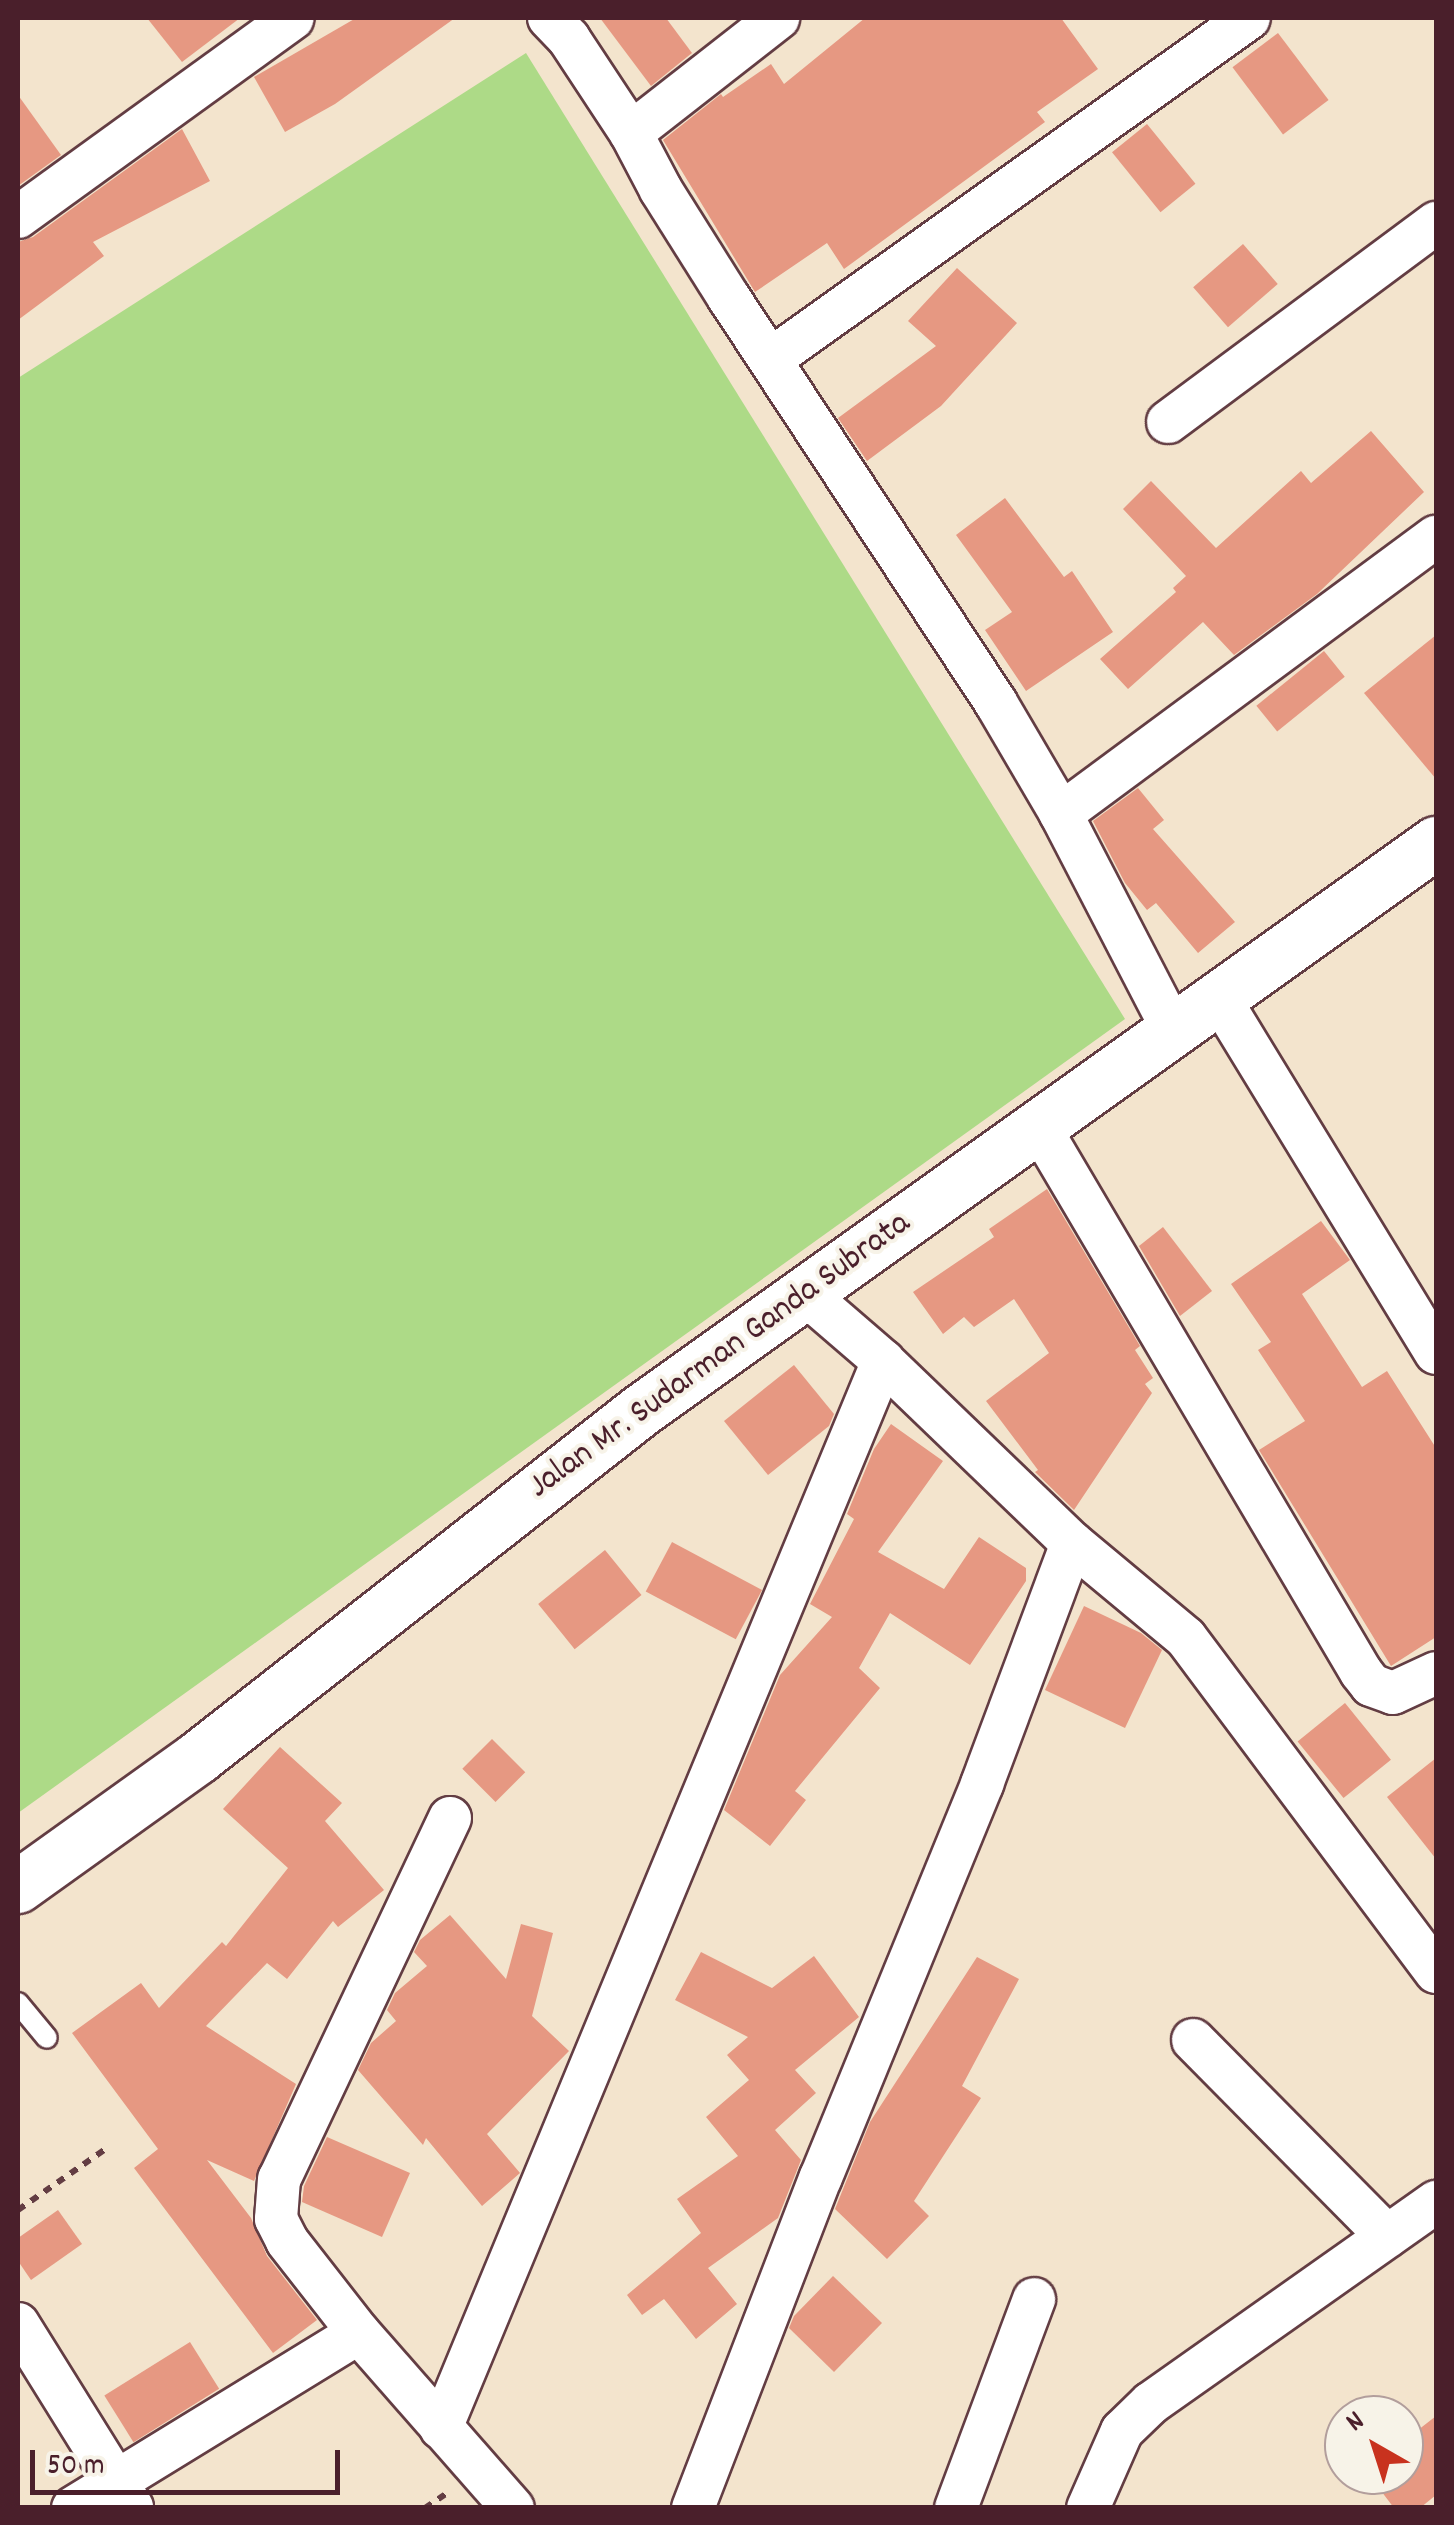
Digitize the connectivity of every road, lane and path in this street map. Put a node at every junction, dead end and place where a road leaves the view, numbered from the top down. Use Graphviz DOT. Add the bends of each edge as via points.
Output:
graph roads {
  1 [pos="294,18"];
  2 [pos="549,18"];
  3 [pos="778,18"];
  4 [pos="1248,18"];
  5 [pos="631,133"];
  6 [pos="18,217"];
  7 [pos="1436,223"];
  8 [pos="771,358"];
  9 [pos="1168,422"];
  10 [pos="1436,537"];
  11 [pos="1061,814"];
  12 [pos="1436,844"];
  13 [pos="1218,996"];
  14 [pos="1172,1028"];
  15 [pos="1038,1125"];
  16 [pos="804,1292"];
  17 [pos="1436,1353"];
  18 [pos="882,1361"];
  19 [pos="1072,1544"];
  20 [pos="1436,1672"];
  21 [pos="450,1818"];
  22 [pos="18,1887"];
  23 [pos="1436,1972"];
  24 [pos="18,2003"];
  25 [pos="48,2038"];
  26 [pos="1192,2040"];
  27 [pos="107,2148"];
  28 [pos="1436,2202"];
  29 [pos="18,2210"];
  30 [pos="1386,2236"];
  31 [pos="1034,2299"];
  32 [pos="18,2324"];
  33 [pos="359,2333"];
  34 [pos="441,2428"];
  35 [pos="124,2495"];
  36 [pos="73,2508"];
  37 [pos="514,2508"];
  38 [pos="693,2508"];
  39 [pos="956,2508"];
  40 [pos="1088,2508"];
  1 -- 6 [label="street"];
  2 -- 5 [label="street"];
  3 -- 5 [label="street"];
  4 -- 8 [label="street"];
  5 -- 8 [label="street"];
  7 -- 9 [label="street"];
  8 -- 11 [label="street"];
  10 -- 11 [label="street"];
  11 -- 14 [label="street"];
  12 -- 13 [label="street, Jalan Mr. Sudarman Ganda Subrata"];
  13 -- 14 [label="street, Jalan Mr. Sudarman Ganda Subrata"];
  13 -- 17 [label="street"];
  14 -- 15 [label="street, Jalan Mr. Sudarman Ganda Subrata"];
  15 -- 16 [label="street, Jalan Mr. Sudarman Ganda Subrata"];
  15 -- 20 [label="street" via="1371,1686 1393,1693"];
  16 -- 18 [label="street"];
  16 -- 22 [label="street, Jalan Mr. Sudarman Ganda Subrata" via="627,1421 198,1758"];
  18 -- 19 [label="street"];
  18 -- 34 [label="street"];
  19 -- 23 [label="street" via="1186,1638"];
  19 -- 38 [label="street"];
  21 -- 33 [label="street" via="275,2196 287,2242"];
  24 -- 25 [label="lane"];
  26 -- 30 [label="street"];
  27 -- 29 [label="path"];
  28 -- 30 [label="street"];
  30 -- 40 [label="street" via="1152,2403 1122,2432"];
  31 -- 39 [label="street"];
  32 -- 35 [label="street"];
  33 -- 34 [label="street"];
  33 -- 35 [label="street"];
  34 -- 37 [label="street"];
  35 -- 36 [label="street"];
}
